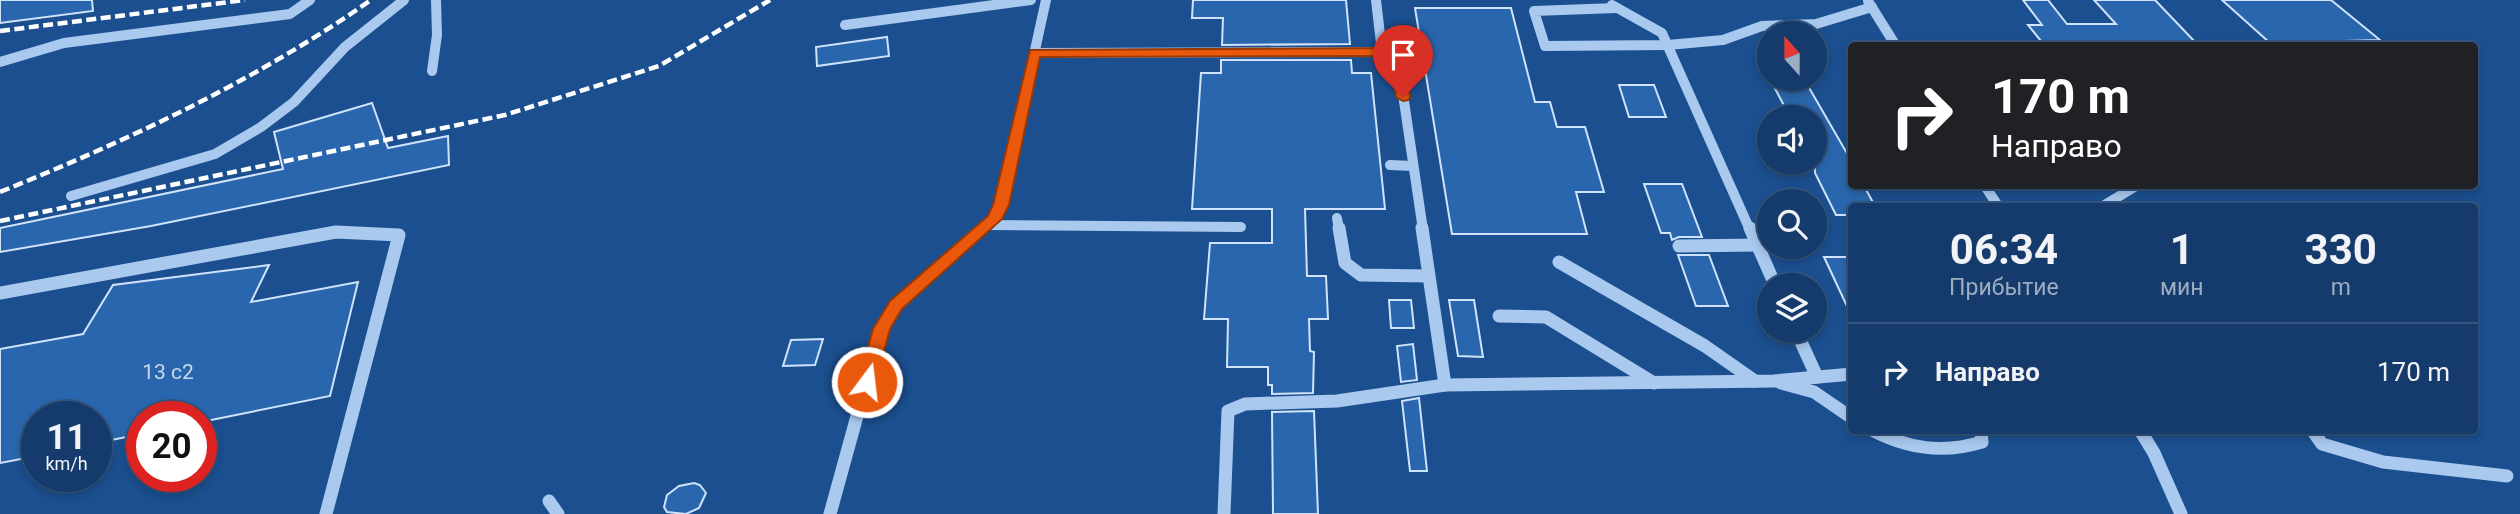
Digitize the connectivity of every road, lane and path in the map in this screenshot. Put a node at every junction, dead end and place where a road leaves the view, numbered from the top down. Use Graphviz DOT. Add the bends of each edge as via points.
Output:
graph roads {
  1 [pos="310,0"];
  2 [pos="404,0"];
  3 [pos="436,0"];
  4 [pos="1031,0"];
  5 [pos="1046,0"];
  6 [pos="1376,0"];
  7 [pos="1602,0"];
  8 [pos="1869,3"];
  9 [pos="1617,8"];
  10 [pos="845,25"];
  11 [pos="1893,42"];
  12 [pos="1668,46"];
  13 [pos="1382,52"];
  14 [pos="1034,53"];
  15 [pos="0,62"];
  16 [pos="432,71"];
  17 [pos="1390,165"];
  18 [pos="1413,166"];
  19 [pos="2131,189"];
  20 [pos="71,196"];
  21 [pos="2108,203"];
  22 [pos="1336,218"];
  23 [pos="987,225"];
  24 [pos="1241,227"];
  25 [pos="1757,243"];
  26 [pos="1757,245"];
  27 [pos="1679,246"];
  28 [pos="1559,262"];
  29 [pos="1429,276"];
  30 [pos="0,293"];
  31 [pos="1499,316"];
  32 [pos="1801,343"];
  33 [pos="1848,374"];
  34 [pos="1817,377"];
  35 [pos="1774,381"];
  36 [pos="1755,382"];
  37 [pos="1654,383"];
  38 [pos="1445,385"];
  39 [pos="1848,415"];
  40 [pos="1879,434"];
  41 [pos="1981,434"];
  42 [pos="2142,434"];
  43 [pos="2315,434"];
  44 [pos="2507,476"];
  45 [pos="326,514"];
  46 [pos="830,514"];
  47 [pos="1224,514"];
  48 [pos="2182,514"];
  1 -- 15 [label="street" via="290,14 64,43"];
  2 -- 20 [label="street" via="345,47 293,102 261,127 215,154"];
  3 -- 16 [label="street"];
  4 -- 10 [label="street"];
  5 -- 14 [label="street"];
  6 -- 13 [label="street"];
  7 -- 9 [label="street"];
  8 -- 11 [label="street"];
  8 -- 12 [label="street" via="1816,24 1762,26 1723,40"];
  9 -- 12 [label="street" via="1662,33"];
  9 -- 12 [label="street" via="1534,11 1545,46"];
  12 -- 25 [label="street"];
  13 -- 14 [label="street"];
  13 -- 18 [label="street" via="1400,74"];
  14 -- 23 [label="street" via="1001,205"];
  17 -- 18 [label="street"];
  18 -- 29 [label="street"];
  19 -- 21 [label="street"];
  22 -- 29 [label="street" via="1345,263 1361,275"];
  23 -- 24 [label="lane"];
  23 -- 46 [label="street" via="896,305 881,329"];
  26 -- 27 [label="street"];
  28 -- 36 [label="street" via="1705,346"];
  29 -- 38 [label="street"];
  30 -- 45 [label="street" via="336,232 399,235"];
  31 -- 37 [label="street" via="1546,317"];
  32 -- 34 [label="street"];
  33 -- 34 [label="street"];
  34 -- 35 [label="street"];
  35 -- 36 [label="street"];
  35 -- 39 [label="street" via="1814,392"];
  36 -- 37 [label="street"];
  37 -- 38 [label="street"];
  38 -- 47 [label="street" via="1337,401 1245,404 1228,411"];
  40 -- 41 [label="street" via="1919,448 1964,449 1982,442"];
  42 -- 48 [label="street"];
  43 -- 44 [label="street" via="2322,444 2384,462"];
}
